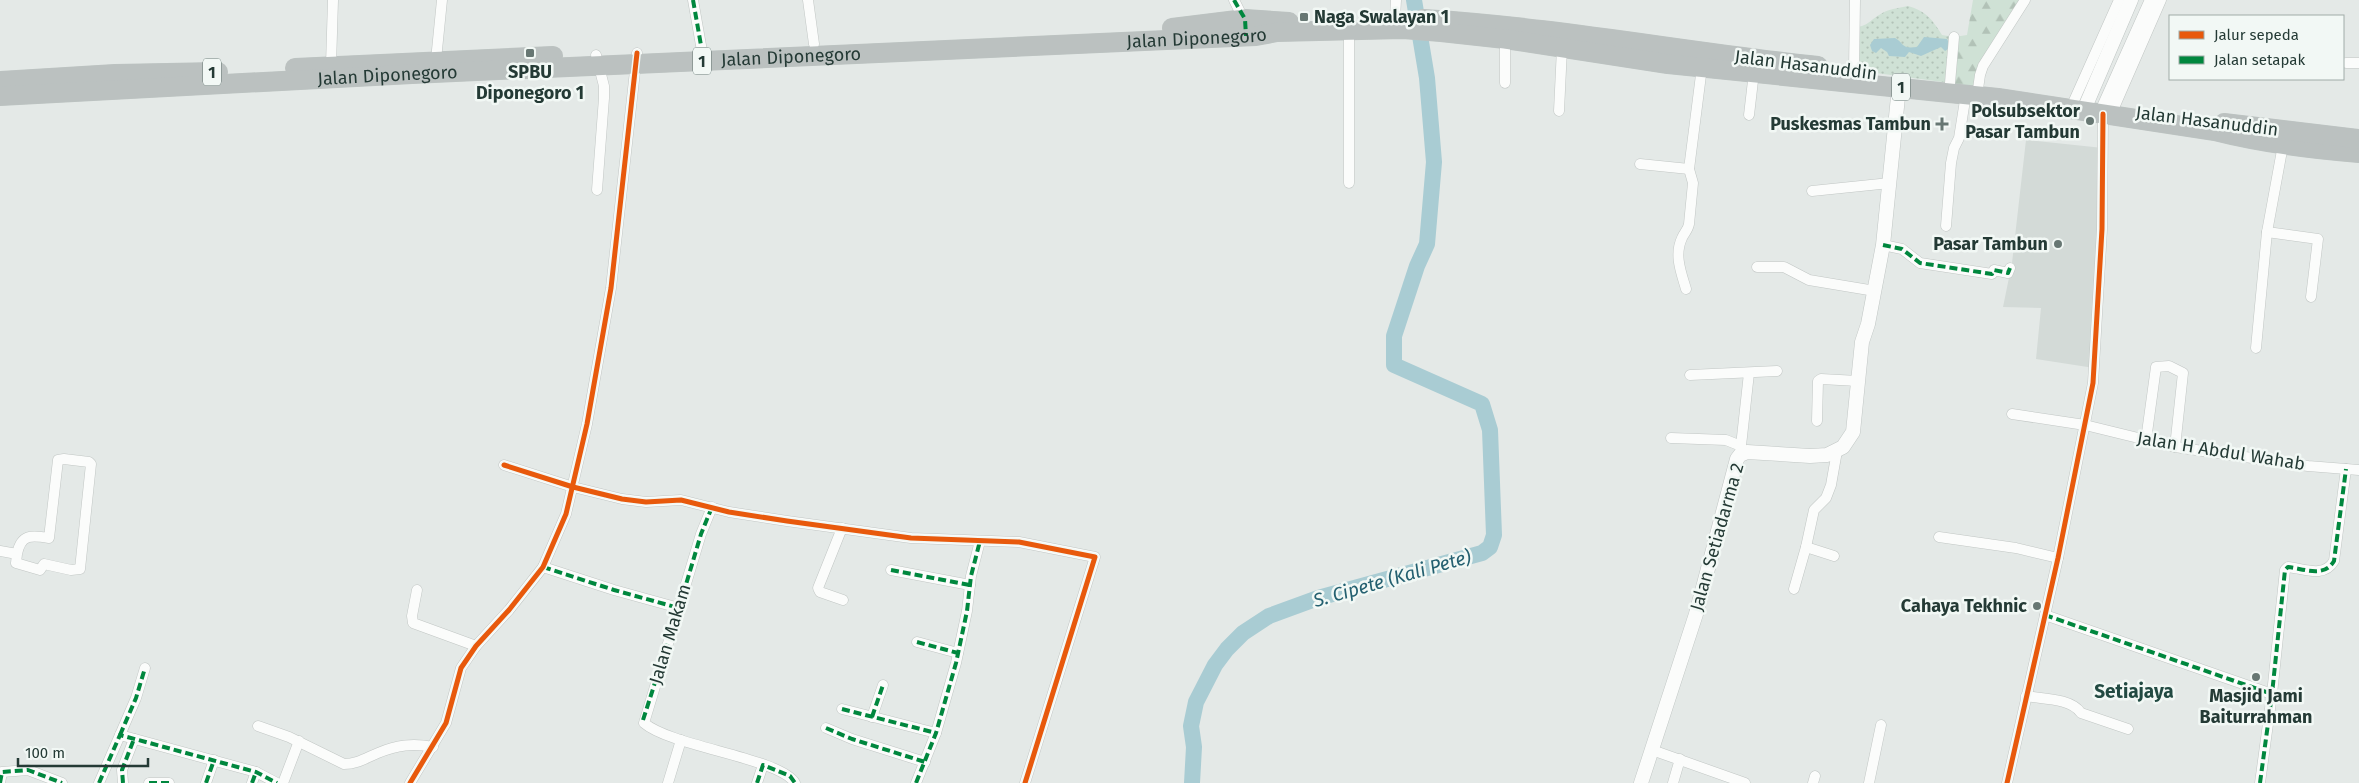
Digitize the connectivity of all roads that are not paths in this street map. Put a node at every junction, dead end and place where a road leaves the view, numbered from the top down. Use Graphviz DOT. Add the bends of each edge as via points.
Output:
graph roads {
  1 [pos="333,0"];
  2 [pos="442,0"];
  3 [pos="693,0"];
  4 [pos="808,0"];
  5 [pos="1234,0"];
  6 [pos="1855,0"];
  7 [pos="2025,0"];
  8 [pos="2119,0"];
  9 [pos="2131,0"];
  10 [pos="2152,0"];
  11 [pos="2161,0"];
  12 [pos="1399,16"];
  13 [pos="1348,25"];
  14 [pos="1446,26"];
  15 [pos="1245,27"];
  16 [pos="1954,37"];
  17 [pos="1505,39"];
  18 [pos="814,44"];
  19 [pos="1562,48"];
  20 [pos="702,51"];
  21 [pos="637,59"];
  22 [pos="436,60"];
  23 [pos="597,61"];
  24 [pos="2346,62"];
  25 [pos="2359,63"];
  26 [pos="331,65"];
  27 [pos="1702,67"];
  28 [pos="1854,70"];
  29 [pos="1754,72"];
  30 [pos="0,81"];
  31 [pos="1950,83"];
  32 [pos="1505,84"];
  33 [pos="1899,87"];
  34 [pos="1972,92"];
  35 [pos="0,96"];
  36 [pos="2079,104"];
  37 [pos="2107,110"];
  38 [pos="1559,111"];
  39 [pos="1749,115"];
  40 [pos="2359,139"];
  41 [pos="2332,143"];
  42 [pos="2283,145"];
  43 [pos="2359,153"];
  44 [pos="1640,164"];
  45 [pos="1689,169"];
  46 [pos="1349,183"];
  47 [pos="1890,183"];
  48 [pos="597,190"];
  49 [pos="1812,192"];
  50 [pos="1946,226"];
  51 [pos="2267,232"];
  52 [pos="1883,245"];
  53 [pos="1757,267"];
  54 [pos="2010,268"];
  55 [pos="1686,289"];
  56 [pos="1875,291"];
  57 [pos="2311,297"];
  58 [pos="2256,348"];
  59 [pos="1778,371"];
  60 [pos="1749,373"];
  61 [pos="1690,375"];
  62 [pos="1858,381"];
  63 [pos="2012,414"];
  64 [pos="1817,420"];
  65 [pos="2085,425"];
  66 [pos="1671,438"];
  67 [pos="2146,440"];
  68 [pos="2174,447"];
  69 [pos="1740,450"];
  70 [pos="1837,451"];
  71 [pos="504,465"];
  72 [pos="2346,469"];
  73 [pos="2359,470"];
  74 [pos="572,487"];
  75 [pos="712,507"];
  76 [pos="842,528"];
  77 [pos="1939,537"];
  78 [pos="980,540"];
  79 [pos="1806,547"];
  80 [pos="0,551"];
  81 [pos="17,554"];
  82 [pos="1834,556"];
  83 [pos="2058,558"];
  84 [pos="543,567"];
  85 [pos="891,570"];
  86 [pos="970,584"];
  87 [pos="1794,589"];
  88 [pos="417,590"];
  89 [pos="843,600"];
  90 [pos="680,608"];
  91 [pos="2044,615"];
  92 [pos="917,642"];
  93 [pos="476,646"];
  94 [pos="958,653"];
  95 [pos="145,668"];
  96 [pos="883,685"];
  97 [pos="2272,694"];
  98 [pos="2026,696"];
  99 [pos="842,709"];
  100 [pos="872,717"];
  101 [pos="1881,725"];
  102 [pos="258,726"];
  103 [pos="826,728"];
  104 [pos="2128,728"];
  105 [pos="936,733"];
  106 [pos="120,735"];
  107 [pos="134,739"];
  108 [pos="681,740"];
  109 [pos="299,742"];
  110 [pos="433,747"];
  111 [pos="1652,750"];
  112 [pos="1680,759"];
  113 [pos="214,760"];
  114 [pos="925,762"];
  115 [pos="764,765"];
  116 [pos="256,772"];
  117 [pos="1026,781"];
  118 [pos="0,783"];
  119 [pos="62,783"];
  120 [pos="99,783"];
  121 [pos="123,783"];
  122 [pos="149,783"];
  123 [pos="169,783"];
  124 [pos="206,783"];
  125 [pos="252,783"];
  126 [pos="277,783"];
  127 [pos="283,783"];
  128 [pos="410,783"];
  129 [pos="668,783"];
  130 [pos="757,783"];
  131 [pos="795,783"];
  132 [pos="916,783"];
  133 [pos="1641,783"];
  134 [pos="1674,783"];
  135 [pos="1745,783"];
  136 [pos="1869,783"];
  137 [pos="2007,783"];
  138 [pos="2260,783"];
  1 -- 26 [label="street"];
  2 -- 22 [label="street"];
  3 -- 20 [label="street"];
  4 -- 18 [label="street"];
  5 -- 15 [label="street"];
  6 -- 28 [label="street"];
  7 -- 34 [label="street" via="1983,66"];
  8 -- 36 [label="street"];
  9 -- 36 [label="main road"];
  10 -- 37 [label="main road"];
  11 -- 37 [label="street"];
  12 -- 13 [label="highway, Jalan Diponegoro / 1"];
  12 -- 14 [label="highway, Jalan Hasanuddin / 1"];
  13 -- 15 [label="highway, Jalan Diponegoro / 1" via="1282,32"];
  13 -- 46 [label="street"];
  14 -- 17 [label="highway, Jalan Hasanuddin / 1"];
  14 -- 28 [label="highway, Jalan Hasanuddin / 1" via="1611,38"];
  15 -- 18 [label="highway, Jalan Diponegoro / 1"];
  15 -- 21 [label="highway, Jalan Diponegoro / 1"];
  16 -- 31 [label="street"];
  17 -- 19 [label="highway, Jalan Hasanuddin / 1"];
  17 -- 32 [label="street"];
  18 -- 20 [label="highway, Jalan Diponegoro / 1"];
  19 -- 27 [label="highway, Jalan Hasanuddin / 1"];
  19 -- 38 [label="street"];
  20 -- 21 [label="highway, Jalan Diponegoro / 1"];
  21 -- 23 [label="highway, Jalan Diponegoro / 1"];
  21 -- 74 [label="street" via="611,288 587,424"];
  22 -- 23 [label="highway, Jalan Diponegoro / 1"];
  22 -- 26 [label="highway, Jalan Diponegoro / 1"];
  23 -- 35 [label="highway, Jalan Diponegoro / 1"];
  23 -- 48 [label="street" via="604,98"];
  24 -- 25 [label="street"];
  26 -- 30 [label="highway, Jalan Diponegoro / 1" via="244,72 115,74"];
  27 -- 29 [label="highway, Jalan Hasanuddin / 1"];
  27 -- 45 [label="street"];
  28 -- 31 [label="highway, Jalan Hasanuddin / 1"];
  29 -- 33 [label="highway, Jalan Hasanuddin / 1"];
  29 -- 39 [label="street"];
  31 -- 34 [label="highway, Jalan Hasanuddin / 1"];
  33 -- 34 [label="highway, Jalan Hasanuddin / 1"];
  33 -- 47 [label="main road"];
  34 -- 36 [label="highway, Jalan Hasanuddin / 1"];
  34 -- 37 [label="highway, Jalan Hasanuddin / 1" via="2084,113"];
  34 -- 50 [label="street" via="1951,163"];
  36 -- 37 [label="highway, Jalan Hasanuddin / 1"];
  37 -- 41 [label="highway, Jalan Hasanuddin / 1"];
  37 -- 42 [label="highway, Jalan Hasanuddin / 1"];
  37 -- 65 [label="street" via="2099,301 2093,383"];
  40 -- 41 [label="highway, Jalan Hasanuddin / 1"];
  41 -- 42 [label="highway, Jalan Hasanuddin / 1"];
  41 -- 43 [label="highway, Jalan Hasanuddin / 1"];
  42 -- 51 [label="street"];
  44 -- 45 [label="street"];
  45 -- 55 [label="street" via="1693,182 1689,224 1688,231 1682,236 1678,255"];
  47 -- 49 [label="street"];
  47 -- 52 [label="main road"];
  51 -- 57 [label="street" via="2318,239"];
  51 -- 58 [label="street"];
  52 -- 54 [label="street" via="1902,249 1920,262 1992,274 1994,270 2008,273"];
  52 -- 56 [label="main road"];
  53 -- 56 [label="street" via="1784,267 1809,280"];
  56 -- 62 [label="main road" via="1862,342"];
  59 -- 60 [label="street"];
  60 -- 61 [label="street"];
  60 -- 69 [label="street"];
  62 -- 64 [label="street" via="1818,381"];
  62 -- 70 [label="main road" via="1853,432"];
  63 -- 65 [label="street, Jalan H Abdul Wahab"];
  65 -- 67 [label="street, Jalan H Abdul Wahab"];
  65 -- 83 [label="street"];
  66 -- 69 [label="street" via="1726,440"];
  67 -- 68 [label="street, Jalan H Abdul Wahab"];
  67 -- 68 [label="street" via="2156,367 2169,366 2183,373"];
  68 -- 72 [label="street, Jalan H Abdul Wahab"];
  69 -- 70 [label="main road, Jalan Setiadarma 2" via="1810,456"];
  69 -- 111 [label="main road, Jalan Setiadarma 2" via="1696,614"];
  70 -- 79 [label="street" via="1831,485 1826,498 1814,510"];
  71 -- 74 [label="street"];
  72 -- 73 [label="street, Jalan H Abdul Wahab"];
  72 -- 97 [label="street" via="2334,561 2323,572 2288,567 2284,570"];
  74 -- 75 [label="street" via="622,499 646,502 681,500"];
  74 -- 84 [label="street" via="566,514"];
  75 -- 76 [label="street"];
  75 -- 90 [label="street, Jalan Makam"];
  76 -- 78 [label="street" via="911,538"];
  76 -- 89 [label="street" via="818,588 820,592"];
  77 -- 83 [label="street" via="2016,548"];
  78 -- 86 [label="street"];
  78 -- 117 [label="street" via="1032,544 1095,557"];
  79 -- 82 [label="street"];
  79 -- 87 [label="street"];
  80 -- 81 [label="street"];
  81 -- 81 [label="street" via="23,539 49,538 58,460 90,463 80,569 44,564 40,570 16,563"];
  83 -- 91 [label="street"];
  84 -- 90 [label="street"];
  84 -- 93 [label="street"];
  85 -- 86 [label="street"];
  86 -- 94 [label="street"];
  88 -- 93 [label="street" via="413,623"];
  90 -- 108 [label="street, Jalan Makam" via="643,722"];
  91 -- 97 [label="street"];
  91 -- 98 [label="street"];
  92 -- 94 [label="street"];
  93 -- 110 [label="street" via="461,668 446,723"];
  94 -- 105 [label="street"];
  95 -- 106 [label="street"];
  96 -- 100 [label="street"];
  97 -- 138 [label="street"];
  98 -- 104 [label="street" via="2067,703 2081,713"];
  98 -- 137 [label="street"];
  99 -- 100 [label="street"];
  100 -- 105 [label="street"];
  101 -- 136 [label="street"];
  102 -- 109 [label="street"];
  103 -- 114 [label="street"];
  105 -- 114 [label="street"];
  106 -- 107 [label="street"];
  106 -- 120 [label="street"];
  107 -- 113 [label="street"];
  107 -- 121 [label="street" via="122,770"];
  108 -- 115 [label="street, Jalan Makam"];
  108 -- 129 [label="street"];
  109 -- 110 [label="street" via="344,764 354,764 400,745"];
  109 -- 127 [label="street"];
  110 -- 128 [label="street"];
  111 -- 112 [label="street"];
  111 -- 133 [label="main road, Jalan Setiadarma 2"];
  112 -- 134 [label="street"];
  112 -- 135 [label="street"];
  113 -- 116 [label="street"];
  113 -- 124 [label="street"];
  114 -- 132 [label="street"];
  115 -- 130 [label="street"];
  115 -- 131 [label="street, Jalan Makam" via="790,776"];
  116 -- 125 [label="street"];
  116 -- 126 [label="street"];
  118 -- 119 [label="street" via="2,772 28,770"];
  122 -- 123 [label="street"];
}
